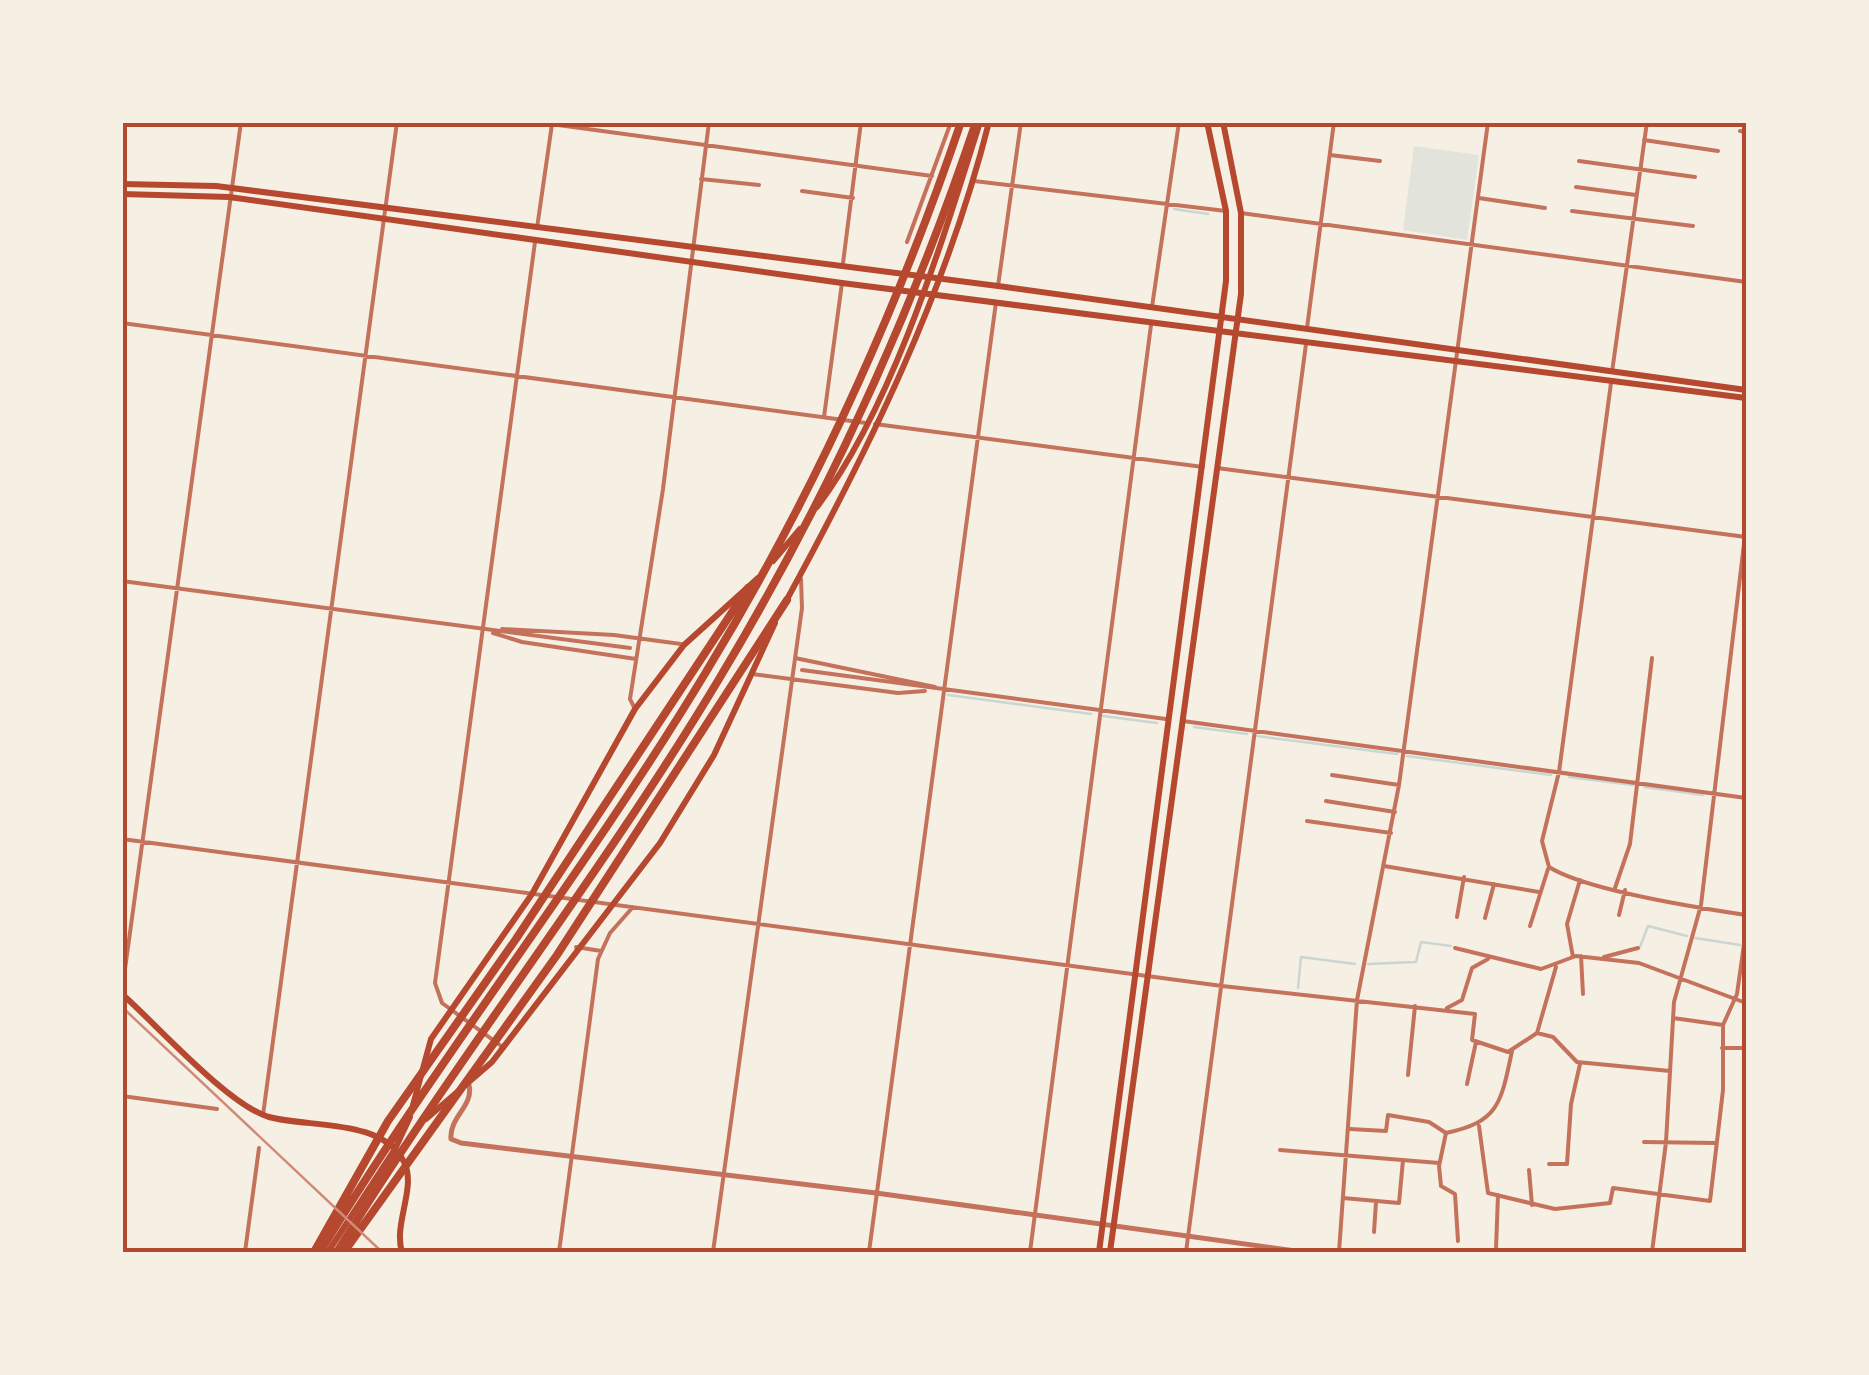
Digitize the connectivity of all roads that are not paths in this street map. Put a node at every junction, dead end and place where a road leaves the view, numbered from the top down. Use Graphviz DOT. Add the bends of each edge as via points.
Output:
graph roads {
  1 [pos="241,122"];
  2 [pos="396,122"];
  3 [pos="536,122"];
  4 [pos="709,122"];
  5 [pos="861,122"];
  6 [pos="961,122"];
  7 [pos="978,122"];
  8 [pos="990,122"];
  9 [pos="1021,122"];
  10 [pos="1178,122"];
  11 [pos="1207,122"];
  12 [pos="1223,122"];
  13 [pos="1334,122"];
  14 [pos="1488,122"];
  15 [pos="1646,122"];
  16 [pos="951,123"];
  17 [pos="552,124"];
  18 [pos="977,134"];
  19 [pos="1644,140"];
  20 [pos="705,146"];
  21 [pos="1718,151"];
  22 [pos="1330,154"];
  23 [pos="1380,161"];
  24 [pos="1579,161"];
  25 [pos="856,166"];
  26 [pos="1640,169"];
  27 [pos="932,176"];
  28 [pos="1695,177"];
  29 [pos="701,180"];
  30 [pos="974,180"];
  31 [pos="122,184"];
  32 [pos="1012,185"];
  33 [pos="759,186"];
  34 [pos="1576,186"];
  35 [pos="802,191"];
  36 [pos="230,193"];
  37 [pos="122,194"];
  38 [pos="1636,196"];
  39 [pos="853,198"];
  40 [pos="1479,198"];
  41 [pos="1166,205"];
  42 [pos="384,208"];
  43 [pos="1545,208"];
  44 [pos="1572,211"];
  45 [pos="1226,212"];
  46 [pos="1242,214"];
  47 [pos="383,218"];
  48 [pos="1633,218"];
  49 [pos="1321,224"];
  50 [pos="1693,226"];
  51 [pos="537,228"];
  52 [pos="536,238"];
  53 [pos="907,242"];
  54 [pos="1473,244"];
  55 [pos="693,249"];
  56 [pos="692,259"];
  57 [pos="1627,266"];
  58 [pos="842,268"];
  59 [pos="928,278"];
  60 [pos="939,280"];
  61 [pos="1746,282"];
  62 [pos="842,283"];
  63 [pos="998,286"];
  64 [pos="922,293"];
  65 [pos="933,294"];
  66 [pos="996,302"];
  67 [pos="1152,307"];
  68 [pos="1222,316"];
  69 [pos="1238,318"];
  70 [pos="1152,322"];
  71 [pos="122,323"];
  72 [pos="1307,328"];
  73 [pos="1220,331"];
  74 [pos="1236,334"];
  75 [pos="212,335"];
  76 [pos="1306,344"];
  77 [pos="366,355"];
  78 [pos="1459,356"];
  79 [pos="519,376"];
  80 [pos="1612,376"];
  81 [pos="1746,390"];
  82 [pos="672,397"];
  83 [pos="1746,398"];
  84 [pos="824,417"];
  85 [pos="866,423"];
  86 [pos="879,424"];
  87 [pos="979,438"];
  88 [pos="1136,457"];
  89 [pos="1203,466"];
  90 [pos="1217,468"];
  91 [pos="1287,477"];
  92 [pos="1438,496"];
  93 [pos="1593,517"];
  94 [pos="1746,527"];
  95 [pos="1746,537"];
  96 [pos="801,575"];
  97 [pos="122,581"];
  98 [pos="180,588"];
  99 [pos="748,588"];
  100 [pos="787,600"];
  101 [pos="330,608"];
  102 [pos="482,630"];
  103 [pos="639,638"];
  104 [pos="684,645"];
  105 [pos="630,648"];
  106 [pos="794,658"];
  107 [pos="1652,658"];
  108 [pos="636,660"];
  109 [pos="802,670"];
  110 [pos="752,674"];
  111 [pos="792,679"];
  112 [pos="945,690"];
  113 [pos="635,710"];
  114 [pos="1102,710"];
  115 [pos="1171,720"];
  116 [pos="1182,721"];
  117 [pos="1254,731"];
  118 [pos="1402,750"];
  119 [pos="1559,772"];
  120 [pos="1332,776"];
  121 [pos="1639,782"];
  122 [pos="1399,785"];
  123 [pos="1712,792"];
  124 [pos="1746,798"];
  125 [pos="1326,801"];
  126 [pos="1394,812"];
  127 [pos="1308,822"];
  128 [pos="1391,833"];
  129 [pos="122,839"];
  130 [pos="144,842"];
  131 [pos="296,862"];
  132 [pos="1384,866"];
  133 [pos="1549,867"];
  134 [pos="1464,876"];
  135 [pos="1580,880"];
  136 [pos="449,882"];
  137 [pos="1495,882"];
  138 [pos="1614,888"];
  139 [pos="1625,890"];
  140 [pos="1539,892"];
  141 [pos="532,894"];
  142 [pos="611,904"];
  143 [pos="632,907"];
  144 [pos="1700,908"];
  145 [pos="1619,914"];
  146 [pos="1746,915"];
  147 [pos="1457,916"];
  148 [pos="1485,918"];
  149 [pos="756,923"];
  150 [pos="1530,926"];
  151 [pos="1746,930"];
  152 [pos="910,944"];
  153 [pos="576,947"];
  154 [pos="1454,948"];
  155 [pos="1638,948"];
  156 [pos="601,951"];
  157 [pos="1581,956"];
  158 [pos="1603,957"];
  159 [pos="1573,958"];
  160 [pos="1492,959"];
  161 [pos="1066,965"];
  162 [pos="1556,967"];
  163 [pos="1136,974"];
  164 [pos="1680,975"];
  165 [pos="1149,976"];
  166 [pos="1222,986"];
  167 [pos="122,992"];
  168 [pos="1584,994"];
  169 [pos="1356,1000"];
  170 [pos="1734,1001"];
  171 [pos="1746,1002"];
  172 [pos="1415,1006"];
  173 [pos="452,1010"];
  174 [pos="1443,1010"];
  175 [pos="1673,1018"];
  176 [pos="1723,1024"];
  177 [pos="1537,1032"];
  178 [pos="1476,1042"];
  179 [pos="504,1048"];
  180 [pos="1722,1048"];
  181 [pos="1746,1048"];
  182 [pos="1512,1051"];
  183 [pos="1580,1062"];
  184 [pos="1670,1070"];
  185 [pos="1408,1076"];
  186 [pos="1467,1084"];
  187 [pos="469,1086"];
  188 [pos="122,1096"];
  189 [pos="217,1109"];
  190 [pos="263,1115"];
  191 [pos="1478,1126"];
  192 [pos="1348,1128"];
  193 [pos="1446,1133"];
  194 [pos="1644,1142"];
  195 [pos="1666,1142"];
  196 [pos="1716,1143"];
  197 [pos="258,1148"];
  198 [pos="395,1150"];
  199 [pos="1280,1150"];
  200 [pos="1346,1156"];
  201 [pos="572,1158"];
  202 [pos="1402,1160"];
  203 [pos="1439,1163"];
  204 [pos="1549,1164"];
  205 [pos="1529,1170"];
  206 [pos="724,1176"];
  207 [pos="876,1194"];
  208 [pos="1660,1194"];
  209 [pos="1498,1195"];
  210 [pos="1342,1198"];
  211 [pos="1376,1202"];
  212 [pos="1532,1205"];
  213 [pos="1036,1216"];
  214 [pos="1102,1225"];
  215 [pos="1113,1227"];
  216 [pos="1374,1232"];
  217 [pos="1188,1237"];
  218 [pos="1458,1241"];
  219 [pos="1496,1249"];
  220 [pos="244,1252"];
  221 [pos="317,1252"];
  222 [pos="334,1252"];
  223 [pos="402,1252"];
  224 [pos="559,1252"];
  225 [pos="713,1252"];
  226 [pos="869,1252"];
  227 [pos="1030,1252"];
  228 [pos="1099,1252"];
  229 [pos="1110,1252"];
  230 [pos="1186,1252"];
  231 [pos="1304,1252"];
  232 [pos="1338,1252"];
  233 [pos="1652,1252"];
  1 -- 36 [label="street"];
  2 -- 42 [label="street"];
  3 -- 17 [label="street"];
  4 -- 20 [label="street"];
  5 -- 25 [label="street"];
  6 -- 221 [label="highway" via="857,386 739,616 640,776"];
  7 -- 18 [label="main road"];
  7 -- 222 [label="highway" via="877,377 752,622 653,784"];
  8 -- 30 [label="main road"];
  9 -- 32 [label="street"];
  10 -- 41 [label="street"];
  11 -- 45 [label="main road"];
  12 -- 46 [label="main road"];
  13 -- 22 [label="street"];
  14 -- 40 [label="street"];
  15 -- 19 [label="street"];
  16 -- 18 [label="street"];
  16 -- 27 [label="street"];
  17 -- 20 [label="street"];
  17 -- 51 [label="street"];
  18 -- 59 [label="main road"];
  19 -- 21 [label="street"];
  19 -- 26 [label="street"];
  20 -- 25 [label="street"];
  20 -- 29 [label="street"];
  22 -- 23 [label="street"];
  22 -- 49 [label="street"];
  24 -- 26 [label="street"];
  25 -- 27 [label="street"];
  25 -- 39 [label="street"];
  26 -- 28 [label="street"];
  26 -- 38 [label="street"];
  27 -- 53 [label="street"];
  29 -- 33 [label="street"];
  29 -- 55 [label="street"];
  30 -- 32 [label="street"];
  30 -- 60 [label="main road"];
  31 -- 36 [label="main road"];
  32 -- 41 [label="street"];
  32 -- 63 [label="street"];
  34 -- 38 [label="street"];
  35 -- 39 [label="street"];
  36 -- 37 [label="main road"];
  36 -- 42 [label="main road"];
  36 -- 47 [label="main road"];
  36 -- 75 [label="street"];
  38 -- 48 [label="street"];
  39 -- 58 [label="street"];
  40 -- 43 [label="street"];
  40 -- 54 [label="street"];
  41 -- 45 [label="street"];
  41 -- 67 [label="street"];
  42 -- 47 [label="street"];
  42 -- 51 [label="main road"];
  44 -- 48 [label="street"];
  45 -- 68 [label="main road"];
  46 -- 49 [label="street"];
  46 -- 69 [label="main road"];
  47 -- 52 [label="main road"];
  47 -- 77 [label="street"];
  48 -- 50 [label="street"];
  48 -- 57 [label="street"];
  49 -- 54 [label="street"];
  49 -- 72 [label="street"];
  51 -- 55 [label="main road"];
  52 -- 56 [label="main road"];
  52 -- 79 [label="street"];
  54 -- 57 [label="street"];
  54 -- 78 [label="street"];
  55 -- 56 [label="street"];
  55 -- 58 [label="main road"];
  56 -- 62 [label="main road"];
  56 -- 82 [label="street"];
  57 -- 61 [label="street"];
  57 -- 80 [label="street"];
  58 -- 59 [label="main road"];
  59 -- 60 [label="main road"];
  59 -- 64 [label="main road"];
  60 -- 63 [label="main road"];
  60 -- 65 [label="main road"];
  62 -- 64 [label="main road"];
  62 -- 84 [label="street"];
  63 -- 67 [label="main road"];
  64 -- 65 [label="main road"];
  64 -- 85 [label="main road"];
  65 -- 66 [label="main road"];
  65 -- 86 [label="main road"];
  66 -- 70 [label="main road"];
  66 -- 87 [label="street"];
  67 -- 68 [label="main road"];
  68 -- 69 [label="main road"];
  68 -- 73 [label="main road"];
  69 -- 72 [label="main road"];
  69 -- 74 [label="main road"];
  70 -- 73 [label="main road"];
  70 -- 88 [label="street"];
  71 -- 75 [label="street"];
  72 -- 78 [label="main road"];
  73 -- 74 [label="main road"];
  73 -- 89 [label="main road"];
  74 -- 76 [label="main road"];
  74 -- 90 [label="main road"];
  75 -- 77 [label="street"];
  75 -- 98 [label="street"];
  76 -- 78 [label="main road"];
  76 -- 91 [label="street"];
  77 -- 79 [label="street"];
  77 -- 101 [label="street"];
  78 -- 80 [label="main road"];
  78 -- 92 [label="street"];
  79 -- 82 [label="street"];
  79 -- 102 [label="street"];
  80 -- 81 [label="main road"];
  80 -- 83 [label="main road"];
  80 -- 93 [label="street"];
  82 -- 84 [label="street"];
  82 -- 103 [label="street"];
  84 -- 85 [label="street"];
  85 -- 86 [label="street"];
  85 -- 99 [label="main road" via="821,503"];
  86 -- 87 [label="street"];
  86 -- 96 [label="main road"];
  87 -- 88 [label="street"];
  87 -- 112 [label="street"];
  88 -- 89 [label="street"];
  88 -- 114 [label="street"];
  89 -- 115 [label="main road"];
  90 -- 91 [label="street"];
  90 -- 116 [label="main road"];
  91 -- 92 [label="street"];
  91 -- 117 [label="street"];
  92 -- 93 [label="street"];
  92 -- 118 [label="street"];
  93 -- 95 [label="street"];
  93 -- 119 [label="street"];
  94 -- 95 [label="street"];
  95 -- 123 [label="street"];
  96 -- 100 [label="main road"];
  96 -- 106 [label="street"];
  97 -- 98 [label="street"];
  98 -- 101 [label="street"];
  98 -- 130 [label="street"];
  99 -- 104 [label="main road"];
  99 -- 221 [label="highway" via="381,1132"];
  100 -- 110 [label="main road"];
  100 -- 222 [label="highway" via="558,955"];
  101 -- 102 [label="street"];
  101 -- 131 [label="street"];
  102 -- 103 [label="street"];
  102 -- 105 [label="street"];
  102 -- 108 [label="street"];
  102 -- 136 [label="street"];
  103 -- 104 [label="street"];
  103 -- 108 [label="street"];
  104 -- 113 [label="main road"];
  106 -- 111 [label="street"];
  106 -- 112 [label="street"];
  107 -- 121 [label="street"];
  108 -- 113 [label="street" via="630,699"];
  109 -- 112 [label="street"];
  110 -- 111 [label="street"];
  110 -- 142 [label="main road" via="685,806"];
  111 -- 112 [label="street" via="898,693"];
  111 -- 149 [label="street"];
  112 -- 114 [label="street"];
  112 -- 152 [label="street"];
  113 -- 141 [label="main road"];
  114 -- 115 [label="street"];
  114 -- 161 [label="street"];
  115 -- 163 [label="main road"];
  116 -- 117 [label="street"];
  116 -- 165 [label="main road"];
  117 -- 118 [label="street"];
  117 -- 166 [label="street"];
  118 -- 119 [label="street"];
  118 -- 122 [label="street"];
  119 -- 121 [label="street"];
  119 -- 133 [label="street" via="1542,841"];
  120 -- 122 [label="street"];
  121 -- 123 [label="street"];
  121 -- 138 [label="street" via="1630,844"];
  122 -- 126 [label="street"];
  123 -- 124 [label="street"];
  123 -- 144 [label="street"];
  125 -- 126 [label="street"];
  126 -- 128 [label="street"];
  127 -- 128 [label="street"];
  128 -- 132 [label="street"];
  129 -- 130 [label="street"];
  130 -- 131 [label="street"];
  130 -- 167 [label="street"];
  131 -- 136 [label="street"];
  131 -- 190 [label="street"];
  132 -- 134 [label="street"];
  132 -- 169 [label="street"];
  133 -- 135 [label="street"];
  133 -- 140 [label="street"];
  134 -- 137 [label="street"];
  134 -- 147 [label="street"];
  135 -- 138 [label="street"];
  135 -- 159 [label="street" via="1566,924"];
  136 -- 141 [label="street"];
  136 -- 173 [label="street" via="435,983"];
  137 -- 140 [label="street"];
  137 -- 148 [label="street"];
  138 -- 139 [label="street"];
  139 -- 144 [label="street"];
  139 -- 145 [label="street"];
  140 -- 150 [label="street"];
  141 -- 142 [label="street"];
  141 -- 173 [label="main road"];
  142 -- 143 [label="street"];
  142 -- 153 [label="main road"];
  143 -- 149 [label="street"];
  143 -- 156 [label="street"];
  144 -- 146 [label="street"];
  144 -- 164 [label="street"];
  149 -- 152 [label="street"];
  149 -- 206 [label="street"];
  151 -- 170 [label="street"];
  152 -- 161 [label="street"];
  152 -- 207 [label="street"];
  153 -- 156 [label="street"];
  153 -- 179 [label="main road"];
  154 -- 160 [label="street"];
  155 -- 158 [label="street"];
  156 -- 201 [label="street"];
  157 -- 158 [label="street"];
  157 -- 159 [label="street"];
  157 -- 168 [label="street"];
  158 -- 164 [label="street"];
  159 -- 162 [label="street"];
  160 -- 162 [label="street"];
  160 -- 174 [label="street" via="1472,968 1462,1000"];
  161 -- 163 [label="street"];
  161 -- 213 [label="street"];
  162 -- 177 [label="street"];
  163 -- 165 [label="street"];
  163 -- 214 [label="main road"];
  164 -- 170 [label="street"];
  164 -- 175 [label="street"];
  165 -- 166 [label="street"];
  165 -- 215 [label="main road"];
  166 -- 169 [label="street"];
  166 -- 217 [label="street"];
  167 -- 190 [label="main road" via="232,1095"];
  169 -- 172 [label="street"];
  169 -- 192 [label="street"];
  170 -- 171 [label="street"];
  170 -- 176 [label="street"];
  172 -- 174 [label="street"];
  172 -- 185 [label="street"];
  173 -- 179 [label="street"];
  173 -- 198 [label="main road" via="426,1050"];
  174 -- 178 [label="street" via="1475,1014"];
  175 -- 176 [label="street"];
  175 -- 184 [label="street"];
  176 -- 180 [label="street"];
  177 -- 182 [label="street"];
  177 -- 183 [label="street" via="1553,1037"];
  178 -- 182 [label="street"];
  178 -- 186 [label="street"];
  179 -- 187 [label="main road"];
  180 -- 181 [label="street"];
  180 -- 196 [label="street"];
  182 -- 191 [label="street" via="1495,1106"];
  183 -- 184 [label="street"];
  183 -- 204 [label="street" via="1567,1164"];
  184 -- 195 [label="street"];
  187 -- 198 [label="main road"];
  187 -- 201 [label="street" via="470,1099 451,1125 454,1141"];
  188 -- 189 [label="street"];
  190 -- 198 [label="main road" via="357,1131"];
  191 -- 193 [label="street"];
  191 -- 209 [label="street" via="1486,1189"];
  192 -- 193 [label="street" via="1386,1130 1388,1116 1429,1122"];
  192 -- 200 [label="street"];
  193 -- 203 [label="street"];
  194 -- 195 [label="street"];
  195 -- 196 [label="street"];
  195 -- 208 [label="street"];
  196 -- 208 [label="street" via="1710,1200"];
  197 -- 220 [label="street"];
  198 -- 222 [label="main road"];
  198 -- 223 [label="main road" via="406,1169 398,1229"];
  199 -- 200 [label="street"];
  200 -- 202 [label="street"];
  200 -- 210 [label="street"];
  201 -- 206 [label="street"];
  201 -- 224 [label="street"];
  202 -- 203 [label="street"];
  202 -- 211 [label="street" via="1399,1204"];
  203 -- 218 [label="street" via="1441,1186 1455,1194"];
  205 -- 212 [label="street"];
  206 -- 207 [label="street"];
  206 -- 225 [label="street"];
  207 -- 213 [label="street"];
  207 -- 226 [label="street"];
  208 -- 212 [label="street" via="1613,1188 1610,1203"];
  208 -- 233 [label="street"];
  209 -- 212 [label="street"];
  209 -- 219 [label="street"];
  210 -- 211 [label="street"];
  210 -- 232 [label="street"];
  211 -- 216 [label="street"];
  213 -- 214 [label="street"];
  213 -- 227 [label="street"];
  214 -- 215 [label="street"];
  214 -- 228 [label="main road"];
  215 -- 217 [label="street"];
  215 -- 229 [label="main road"];
  217 -- 230 [label="street"];
  217 -- 231 [label="street"];
}
